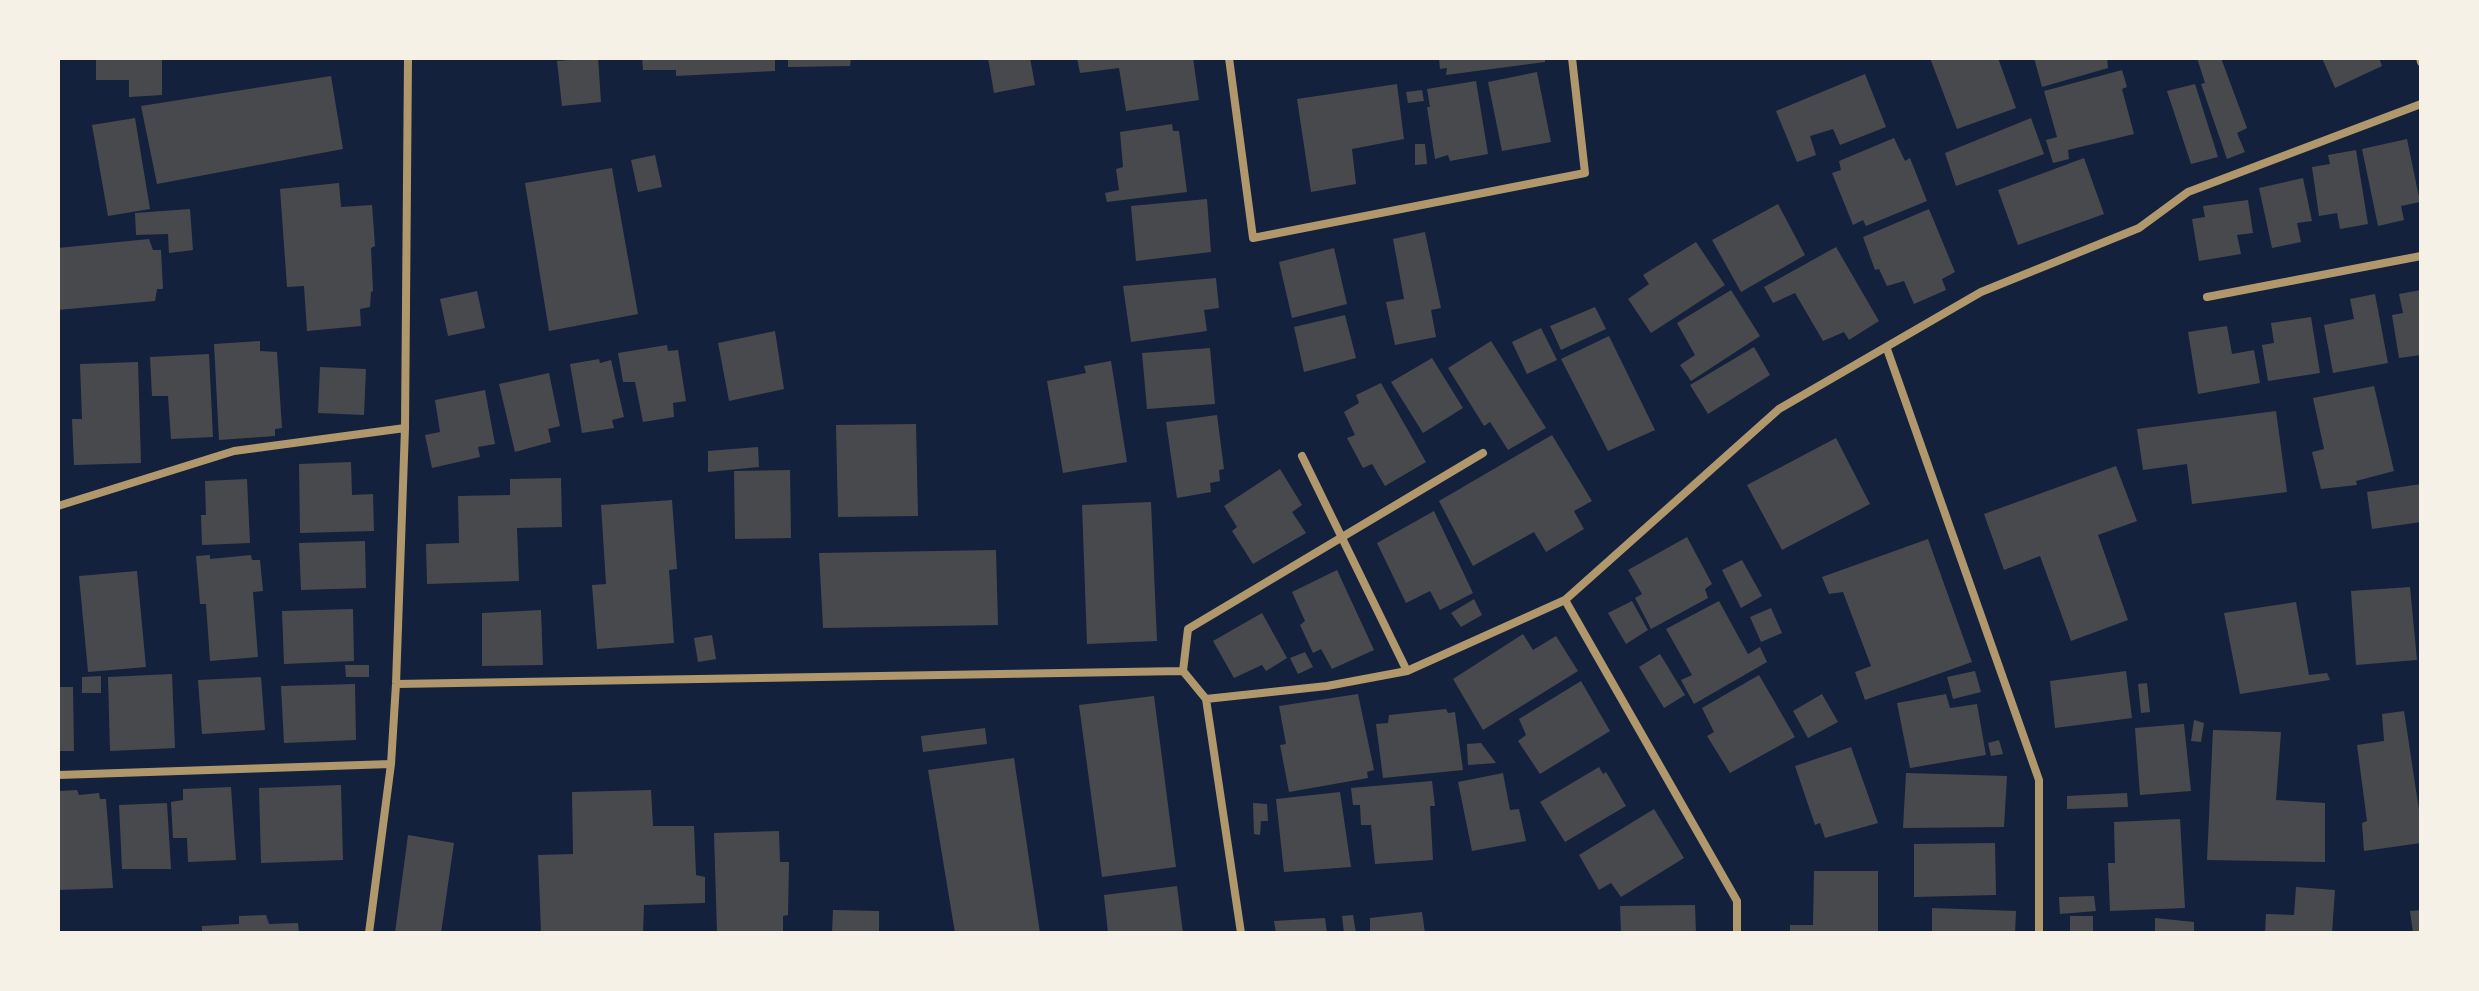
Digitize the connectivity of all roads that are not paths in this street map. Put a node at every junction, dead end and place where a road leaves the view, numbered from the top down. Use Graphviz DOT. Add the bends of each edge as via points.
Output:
graph roads {
  1 [pos="408,58"];
  2 [pos="1229,58"];
  3 [pos="1572,58"];
  4 [pos="2421,104"];
  5 [pos="2421,256"];
  6 [pos="2207,297"];
  7 [pos="1887,349"];
  8 [pos="405,428"];
  9 [pos="1483,453"];
  10 [pos="1302,456"];
  11 [pos="58,506"];
  12 [pos="1342,537"];
  13 [pos="1565,600"];
  14 [pos="1183,671"];
  15 [pos="1407,671"];
  16 [pos="396,684"];
  17 [pos="1206,699"];
  18 [pos="391,764"];
  19 [pos="58,775"];
  20 [pos="369,933"];
  21 [pos="1241,933"];
  22 [pos="1737,933"];
  23 [pos="2039,933"];
  1 -- 8 [label="street"];
  2 -- 3 [label="street" via="1253,238 1585,173"];
  4 -- 7 [label="street" via="2188,192 2139,228 1981,292"];
  5 -- 6 [label="street"];
  7 -- 13 [label="street" via="1779,409"];
  7 -- 23 [label="street" via="2039,780"];
  8 -- 11 [label="street" via="234,451"];
  8 -- 16 [label="street"];
  9 -- 12 [label="street"];
  10 -- 12 [label="street"];
  12 -- 14 [label="street" via="1188,629"];
  12 -- 15 [label="street"];
  13 -- 15 [label="street"];
  13 -- 22 [label="street" via="1737,901"];
  14 -- 16 [label="street"];
  14 -- 17 [label="street"];
  15 -- 17 [label="street"];
  16 -- 18 [label="street"];
  17 -- 21 [label="street"];
  18 -- 19 [label="street"];
  18 -- 20 [label="street"];
}
